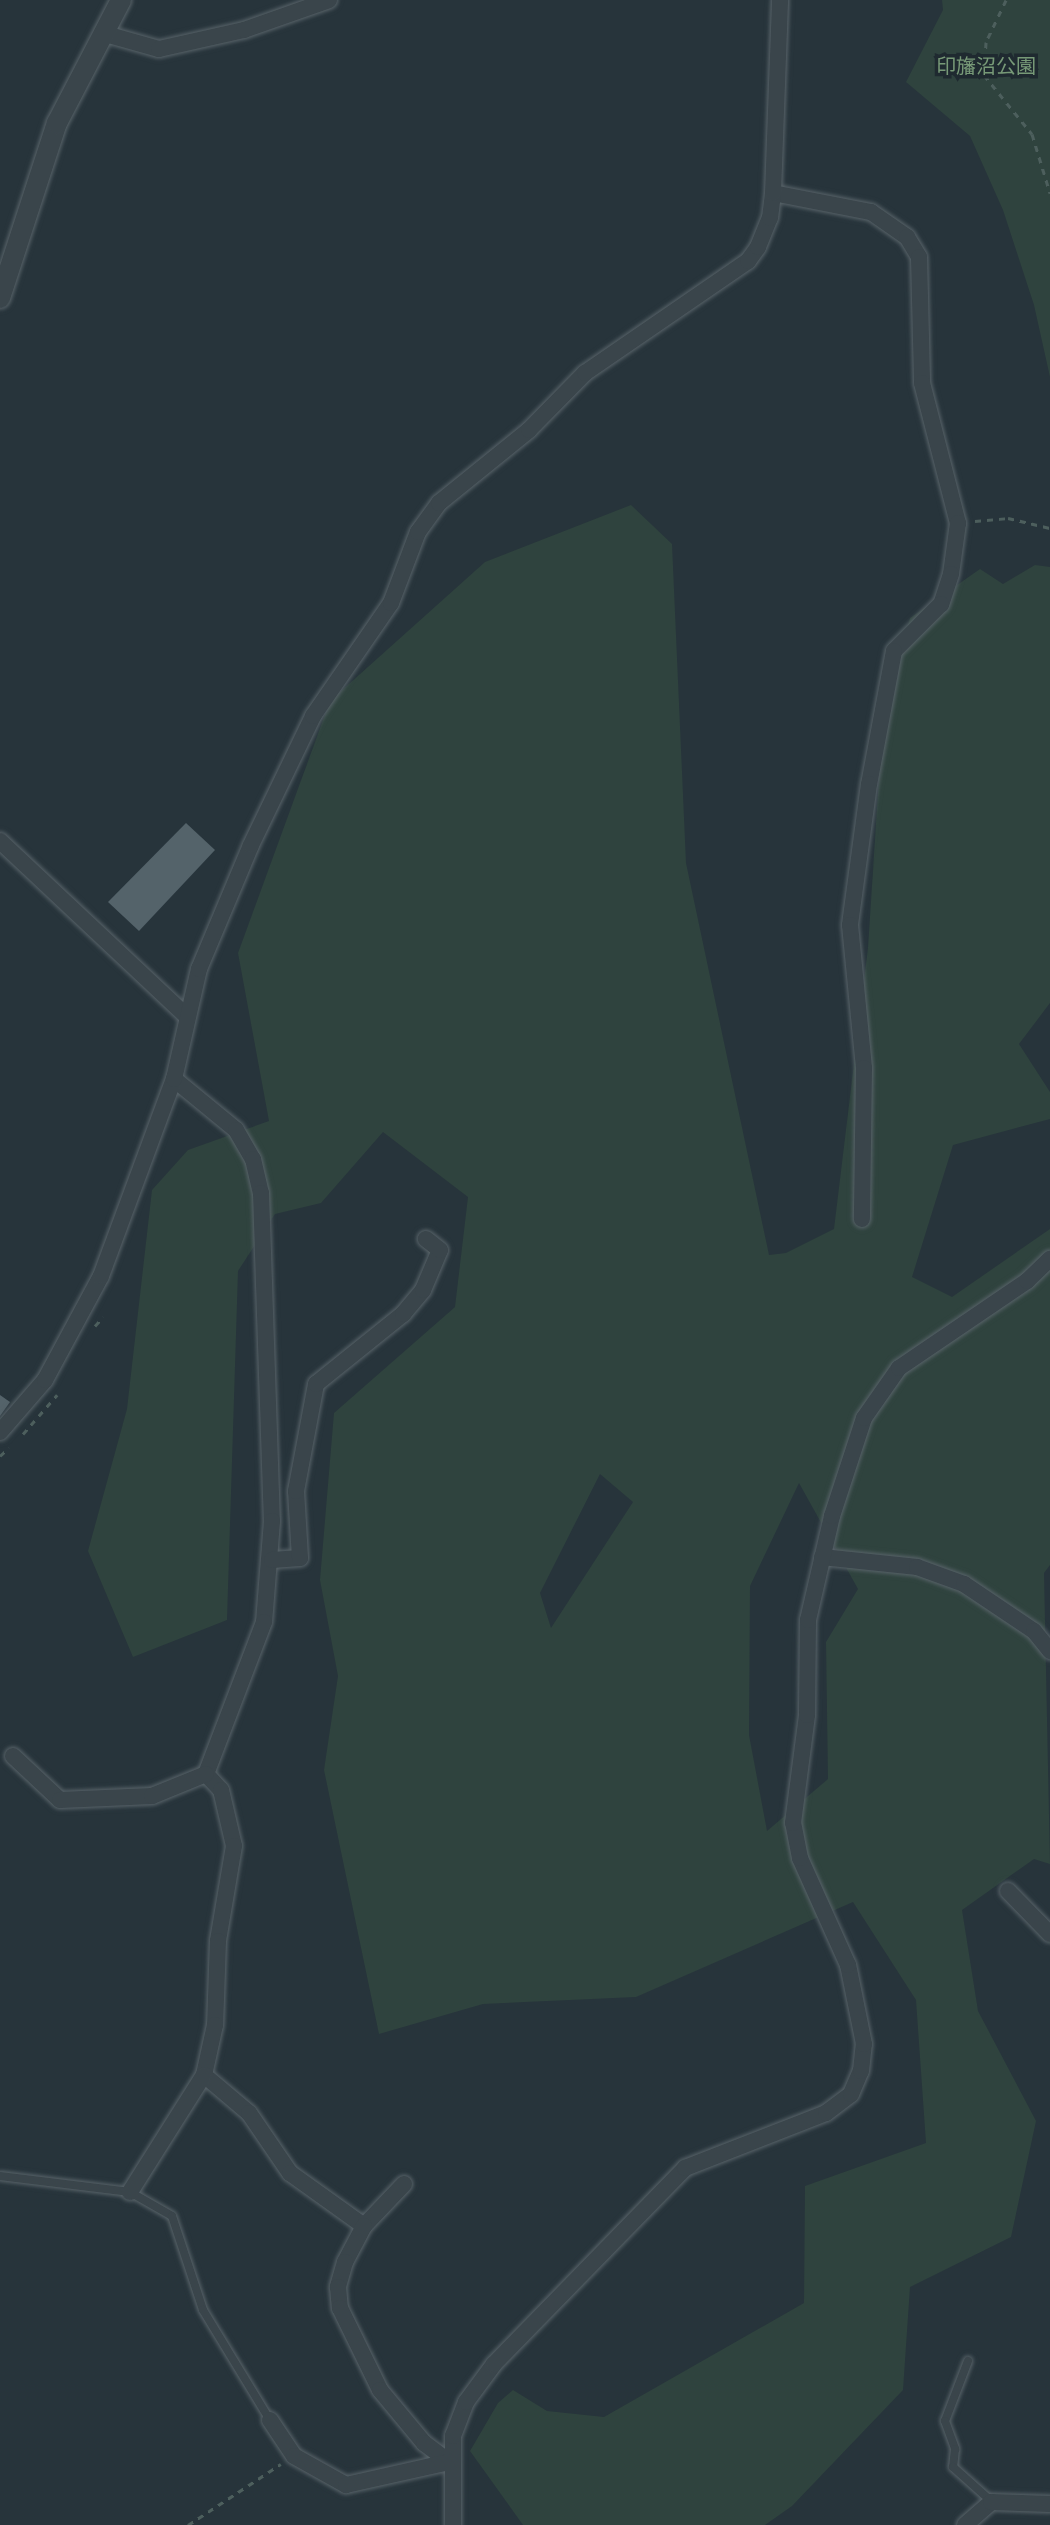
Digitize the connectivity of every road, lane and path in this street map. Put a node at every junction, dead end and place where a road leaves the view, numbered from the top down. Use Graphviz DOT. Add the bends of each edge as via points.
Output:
graph roads {
  1 [pos="121,0"];
  2 [pos="329,0"];
  3 [pos="780,0"];
  4 [pos="1006,0"];
  5 [pos="102,33"];
  6 [pos="773,193"];
  7 [pos="1050,193"];
  8 [pos="0,298"];
  9 [pos="958,523"];
  10 [pos="1050,528"];
  11 [pos="0,841"];
  12 [pos="185,1015"];
  13 [pos="174,1079"];
  14 [pos="862,1219"];
  15 [pos="426,1239"];
  16 [pos="1050,1259"];
  17 [pos="0,1432"];
  18 [pos="822,1557"];
  19 [pos="272,1560"];
  20 [pos="1050,1651"];
  21 [pos="13,1756"];
  22 [pos="206,1774"];
  23 [pos="1008,1891"];
  24 [pos="1050,1934"];
  25 [pos="204,2075"];
  26 [pos="0,2176"];
  27 [pos="404,2184"];
  28 [pos="130,2192"];
  29 [pos="364,2226"];
  30 [pos="968,2361"];
  31 [pos="270,2420"];
  32 [pos="294,2456"];
  33 [pos="449,2462"];
  34 [pos="453,2502"];
  35 [pos="991,2502"];
  36 [pos="1050,2504"];
  37 [pos="188,2525"];
  38 [pos="453,2525"];
  39 [pos="460,2525"];
  40 [pos="965,2525"];
  1 -- 5 [label="street"];
  2 -- 5 [label="street" via="244,30 159,49"];
  3 -- 6 [label="street"];
  4 -- 7 [label="path" via="986,42 984,75 1032,134"];
  5 -- 8 [label="street" via="57,123"];
  6 -- 9 [label="street" via="871,212 907,237 919,257 922,383"];
  6 -- 12 [label="street" via="770,218 748,261 585,373 529,430 439,503 418,532 391,603 313,716 251,845"];
  9 -- 10 [label="path" via="1008,518"];
  9 -- 14 [label="street" via="941,604 894,651 869,784 850,925 864,1068"];
  11 -- 12 [label="street"];
  12 -- 13 [label="street"];
  13 -- 17 [label="street" via="101,1276 75,1330 45,1380"];
  13 -- 19 [label="street" via="236,1130 253,1159 261,1193"];
  15 -- 19 [label="street" via="440,1250 423,1290 403,1314 316,1384 296,1491 300,1558"];
  16 -- 18 [label="street" via="1027,1281 910,1359 878,1392 854,1445"];
  18 -- 20 [label="street" via="917,1567 964,1584 1034,1631"];
  18 -- 33 [label="street" via="808,1620 807,1715 793,1823 800,1858 848,1965 864,2044 861,2071 851,2094 826,2113 685,2168 494,2364 466,2402"];
  19 -- 22 [label="street" via="254,1654"];
  21 -- 22 [label="street" via="60,1800 152,1796"];
  22 -- 25 [label="street" via="221,1790 234,1846 218,1941 215,2025"];
  23 -- 24 [label="street"];
  25 -- 28 [label="street"];
  25 -- 29 [label="street" via="249,2113 290,2173"];
  26 -- 28 [label="lane"];
  27 -- 29 [label="street"];
  28 -- 31 [label="lane" via="172,2216 203,2310"];
  29 -- 33 [label="street" via="345,2262 338,2287 340,2308 380,2390 424,2443"];
  30 -- 35 [label="lane" via="945,2421 955,2449 953,2467"];
  31 -- 32 [label="street"];
  32 -- 33 [label="street" via="346,2485"];
  32 -- 37 [label="path"];
  33 -- 34 [label="street"];
  34 -- 38 [label="street"];
  34 -- 39 [label="street"];
  35 -- 36 [label="street"];
  35 -- 40 [label="street"];
}
